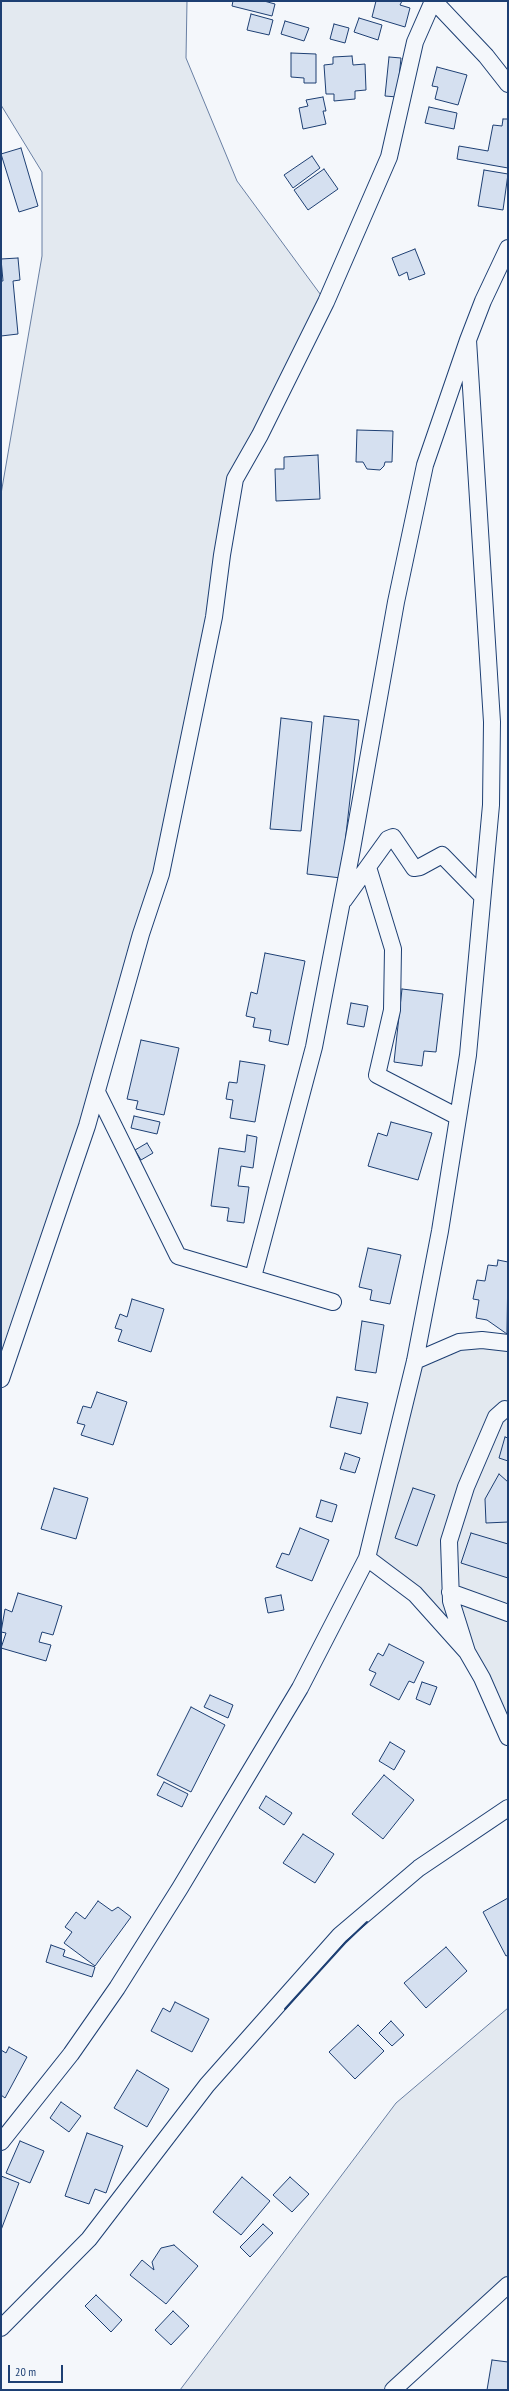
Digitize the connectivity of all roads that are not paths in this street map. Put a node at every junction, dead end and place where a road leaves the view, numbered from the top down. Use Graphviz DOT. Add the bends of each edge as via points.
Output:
graph roads {
  1 [pos="433,1"];
  2 [pos="508,84"];
  3 [pos="508,248"];
  4 [pos="468,340"];
  5 [pos="368,867"];
  6 [pos="482,896"];
  7 [pos="342,903"];
  8 [pos="96,1092"];
  9 [pos="458,1117"];
  10 [pos="253,1277"];
  11 [pos="333,1302"];
  12 [pos="508,1343"];
  13 [pos="415,1361"];
  14 [pos="1,1379"];
  15 [pos="508,1410"];
  16 [pos="367,1558"];
  17 [pos="450,1592"];
  18 [pos="508,1613"];
  19 [pos="467,1652"];
  20 [pos="508,1732"];
  21 [pos="508,1808"];
  22 [pos="1,2142"];
  23 [pos="508,2285"];
  24 [pos="1,2328"];
  25 [pos="393,2390"];
  1 -- 2 [label="street" via="486,56"];
  1 -- 8 [label="street" via="415,42 389,157 326,302 235,479 214,617 170,836"];
  3 -- 4 [label="street"];
  4 -- 6 [label="street" via="492,722 491,805"];
  4 -- 7 [label="street" via="425,465 396,602"];
  5 -- 6 [label="street" via="388,839 393,837 414,868 442,854"];
  5 -- 7 [label="street"];
  5 -- 9 [label="street" via="393,949 392,1010 377,1075"];
  6 -- 9 [label="street" via="468,1056"];
  7 -- 10 [label="street" via="314,1046"];
  8 -- 10 [label="street" via="178,1256"];
  8 -- 14 [label="street" via="87,1126"];
  9 -- 13 [label="street" via="440,1231"];
  10 -- 11 [label="street"];
  12 -- 13 [label="street" via="482,1340 459,1342"];
  13 -- 16 [label="street"];
  15 -- 17 [label="street" via="505,1409 496,1417 466,1487 449,1541"];
  16 -- 19 [label="street" via="415,1594"];
  16 -- 22 [label="street" via="300,1688 125,1975 71,2054"];
  17 -- 18 [label="street"];
  17 -- 19 [label="street"];
  19 -- 20 [label="street"];
  21 -- 24 [label="street" via="419,1868 340,1935 207,2085 89,2239"];
  23 -- 25 [label="street"];
}
